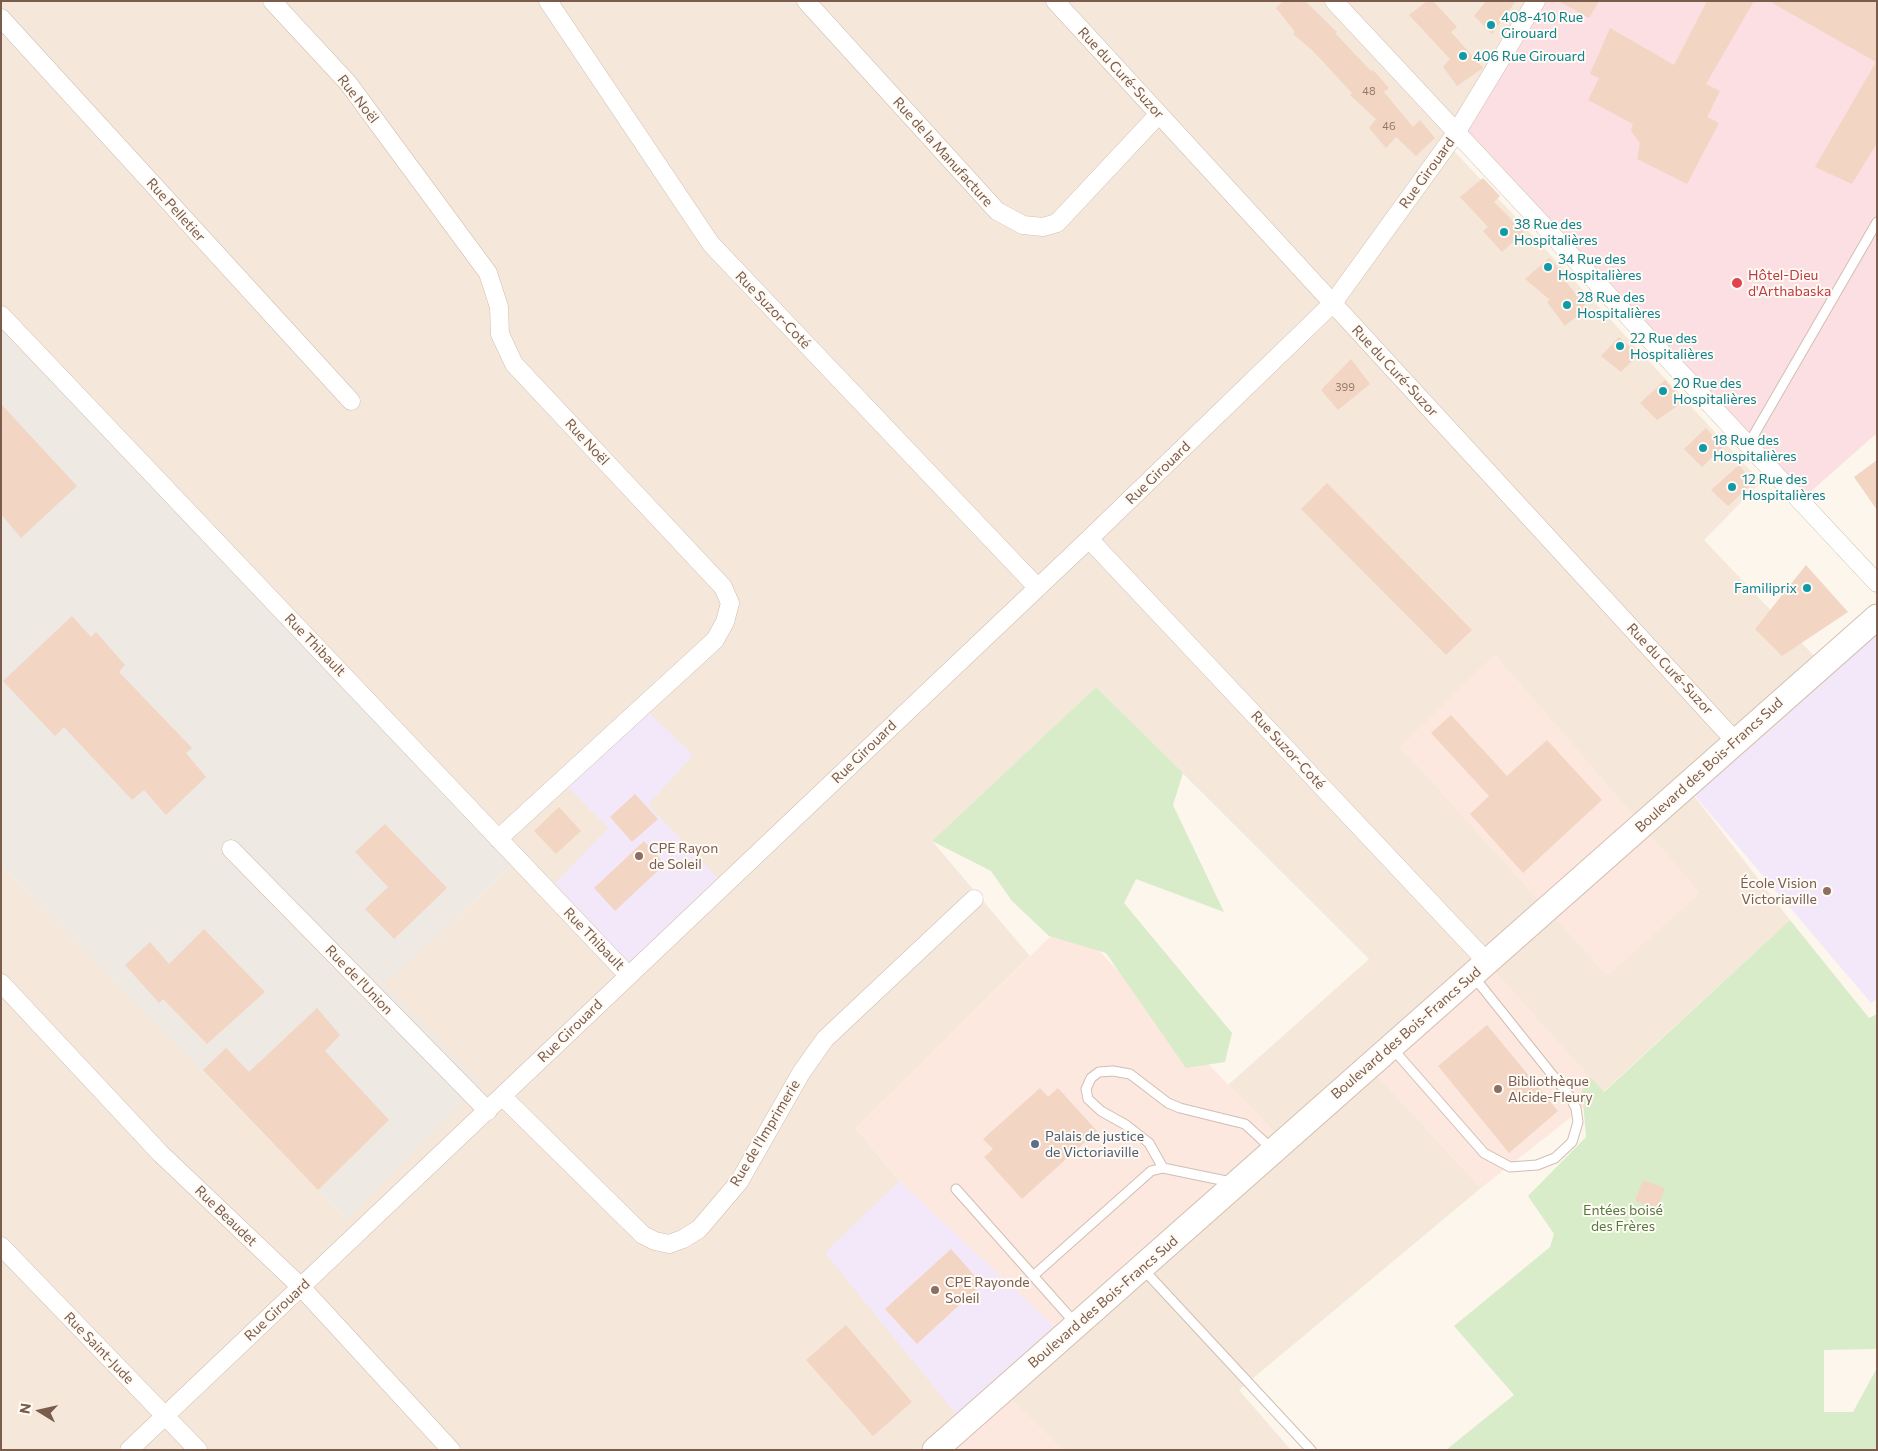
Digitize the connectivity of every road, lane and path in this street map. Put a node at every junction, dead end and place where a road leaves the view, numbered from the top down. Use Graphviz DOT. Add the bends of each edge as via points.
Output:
graph roads {
  1 [pos="272,1"];
  2 [pos="548,1"];
  3 [pos="806,1"];
  4 [pos="1055,1"];
  5 [pos="1334,1"];
  6 [pos="1536,1"];
  7 [pos="1,18"];
  8 [pos="1159,114"];
  9 [pos="1456,133"];
  10 [pos="1877,222"];
  11 [pos="1333,303"];
  12 [pos="1,315"];
  13 [pos="351,401"];
  14 [pos="1748,445"];
  15 [pos="1089,539"];
  16 [pos="1877,583"];
  17 [pos="1037,587"];
  18 [pos="1877,617"];
  19 [pos="1736,742"];
  20 [pos="498,839"];
  21 [pos="231,849"];
  22 [pos="974,899"];
  23 [pos="1480,969"];
  24 [pos="628,976"];
  25 [pos="1,983"];
  26 [pos="1391,1047"];
  27 [pos="502,1096"];
  28 [pos="488,1111"];
  29 [pos="1274,1150"];
  30 [pos="1163,1168"];
  31 [pos="1237,1183"];
  32 [pos="956,1188"];
  33 [pos="1,1246"];
  34 [pos="1141,1268"];
  35 [pos="1033,1276"];
  36 [pos="301,1287"];
  37 [pos="1076,1325"];
  38 [pos="164,1417"];
  39 [pos="129,1450"];
  40 [pos="198,1450"];
  41 [pos="451,1450"];
  42 [pos="936,1450"];
  43 [pos="1311,1450"];
  1 -- 20 [label="street, Rue Noël" via="348,83 488,273 499,307 500,334 514,364 723,587 730,602 725,622 715,640"];
  2 -- 17 [label="street, Rue Suzor-Coté" via="711,244"];
  3 -- 8 [label="street, Rue de la Manufacture" via="997,211 1023,226 1042,227 1057,223"];
  4 -- 8 [label="street, Rue du Curé-Suzor"];
  5 -- 9 [label="street"];
  6 -- 9 [label="street, Rue Girouard"];
  7 -- 13 [label="street, Rue Pelletier"];
  8 -- 11 [label="street, Rue du Curé-Suzor"];
  9 -- 11 [label="street, Rue Girouard"];
  9 -- 14 [label="street"];
  10 -- 14 [label="lane"];
  11 -- 15 [label="street, Rue Girouard"];
  11 -- 19 [label="street, Rue du Curé-Suzor"];
  12 -- 20 [label="street, Rue Thibault"];
  14 -- 16 [label="street"];
  15 -- 17 [label="street, Rue Girouard"];
  15 -- 23 [label="street, Rue Suzor-Coté"];
  17 -- 24 [label="street, Rue Girouard"];
  18 -- 19 [label="street, Boulevard des Bois-Francs Sud"];
  19 -- 23 [label="street, Boulevard des Bois-Francs Sud"];
  20 -- 24 [label="street, Rue Thibault"];
  21 -- 28 [label="street, Rue de l'Union"];
  22 -- 27 [label="street, Rue de l'Imprimerie" via="825,1039 801,1072 740,1182 699,1229 683,1239 669,1244 643,1235"];
  23 -- 26 [label="street, Boulevard des Bois-Francs Sud"];
  23 -- 26 [label="lane" via="1576,1108 1578,1122 1572,1142 1555,1158 1537,1165 1510,1167 1484,1153"];
  24 -- 27 [label="street, Rue Girouard"];
  25 -- 36 [label="street, Rue Beaudet" via="160,1153"];
  26 -- 29 [label="street, Boulevard des Bois-Francs Sud"];
  27 -- 28 [label="street, Rue Girouard"];
  28 -- 36 [label="street, Rue Girouard"];
  29 -- 30 [label="lane" via="1245,1124 1168,1103 1130,1074 1099,1072 1091,1078 1086,1089 1088,1099 1149,1143"];
  29 -- 31 [label="street, Boulevard des Bois-Francs Sud"];
  30 -- 31 [label="lane"];
  30 -- 35 [label="lane" via="1151,1171"];
  31 -- 34 [label="street, Boulevard des Bois-Francs Sud"];
  32 -- 35 [label="lane"];
  33 -- 38 [label="street, Rue Saint-Jude"];
  34 -- 37 [label="street, Boulevard des Bois-Francs Sud"];
  34 -- 43 [label="lane"];
  35 -- 37 [label="lane"];
  36 -- 38 [label="street, Rue Girouard"];
  36 -- 41 [label="street, Rue Beaudet"];
  37 -- 42 [label="street, Boulevard des Bois-Francs Sud"];
  38 -- 39 [label="street, Rue Girouard"];
  38 -- 40 [label="street, Rue Saint-Jude"];
}
